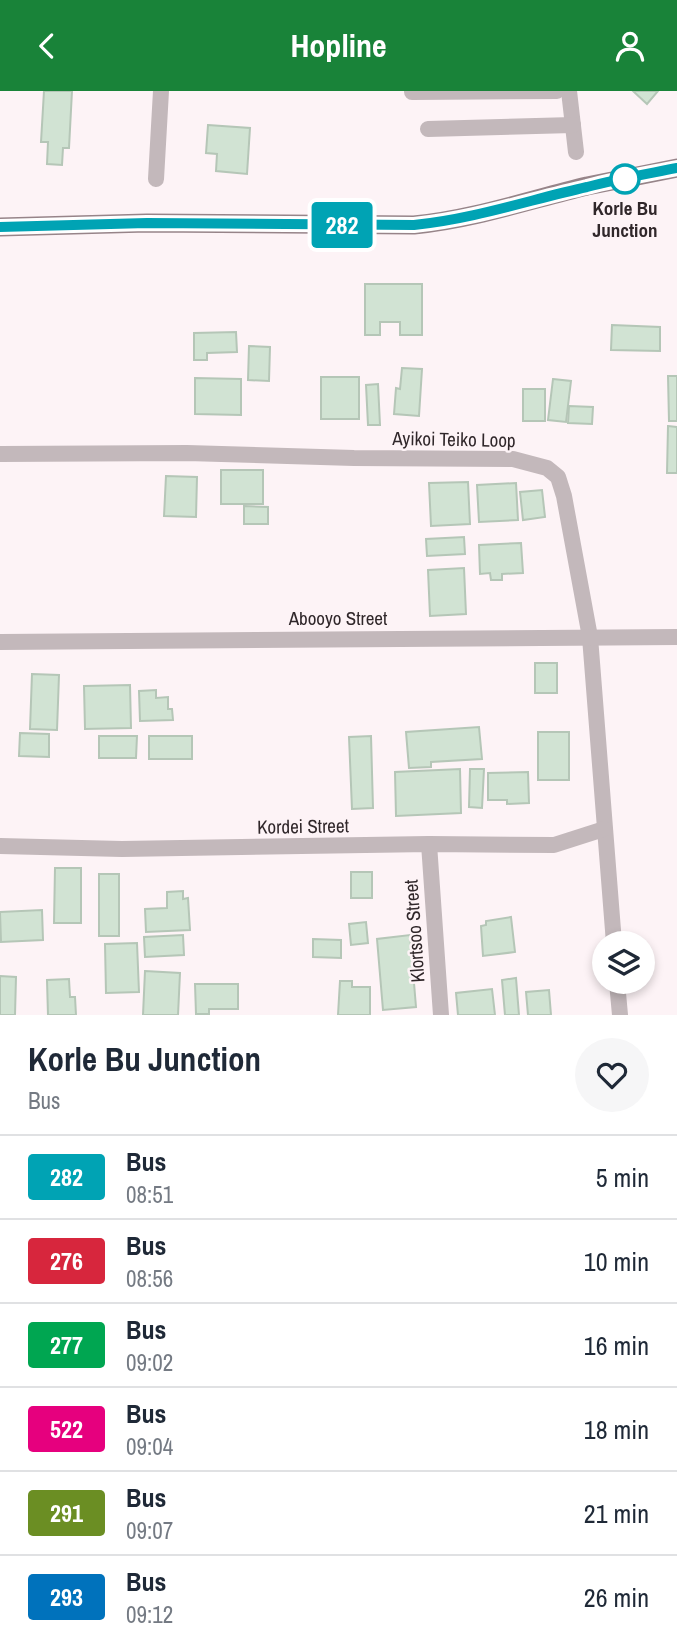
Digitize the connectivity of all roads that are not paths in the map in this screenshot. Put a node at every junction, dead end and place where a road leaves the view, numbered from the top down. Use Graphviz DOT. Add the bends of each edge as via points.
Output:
graph roads {
  1 [pos="161,91"];
  2 [pos="557,91"];
  3 [pos="569,91"];
  4 [pos="412,92"];
  5 [pos="573,125"];
  6 [pos="428,129"];
  7 [pos="576,152"];
  8 [pos="677,168"];
  9 [pos="156,179"];
  10 [pos="0,227"];
  11 [pos="0,454"];
  12 [pos="590,637"];
  13 [pos="677,637"];
  14 [pos="0,642"];
  15 [pos="604,829"];
  16 [pos="429,844"];
  17 [pos="0,846"];
  18 [pos="613,931"];
  19 [pos="618,994"];
  20 [pos="441,1015"];
  21 [pos="620,1015"];
  1 -- 9 [label="street"];
  2 -- 4 [label="street"];
  3 -- 5 [label="street"];
  5 -- 6 [label="street"];
  5 -- 7 [label="street"];
  8 -- 10 [label="main road" via="484,214 414,225"];
  11 -- 12 [label="street, Ayikoi Teiko Loop" via="513,459 535,464 558,477"];
  12 -- 13 [label="street, Abooyo Street"];
  12 -- 14 [label="street, Abooyo Street"];
  12 -- 15 [label="street, Ayikoi Teiko Loop"];
  15 -- 16 [label="street, Kordei Street" via="554,845"];
  15 -- 18 [label="street, Ayikoi Teiko Loop"];
  16 -- 17 [label="street, Kordei Street" via="122,849"];
  16 -- 20 [label="street, Klortsoo Street"];
  19 -- 21 [label="street"];
}
